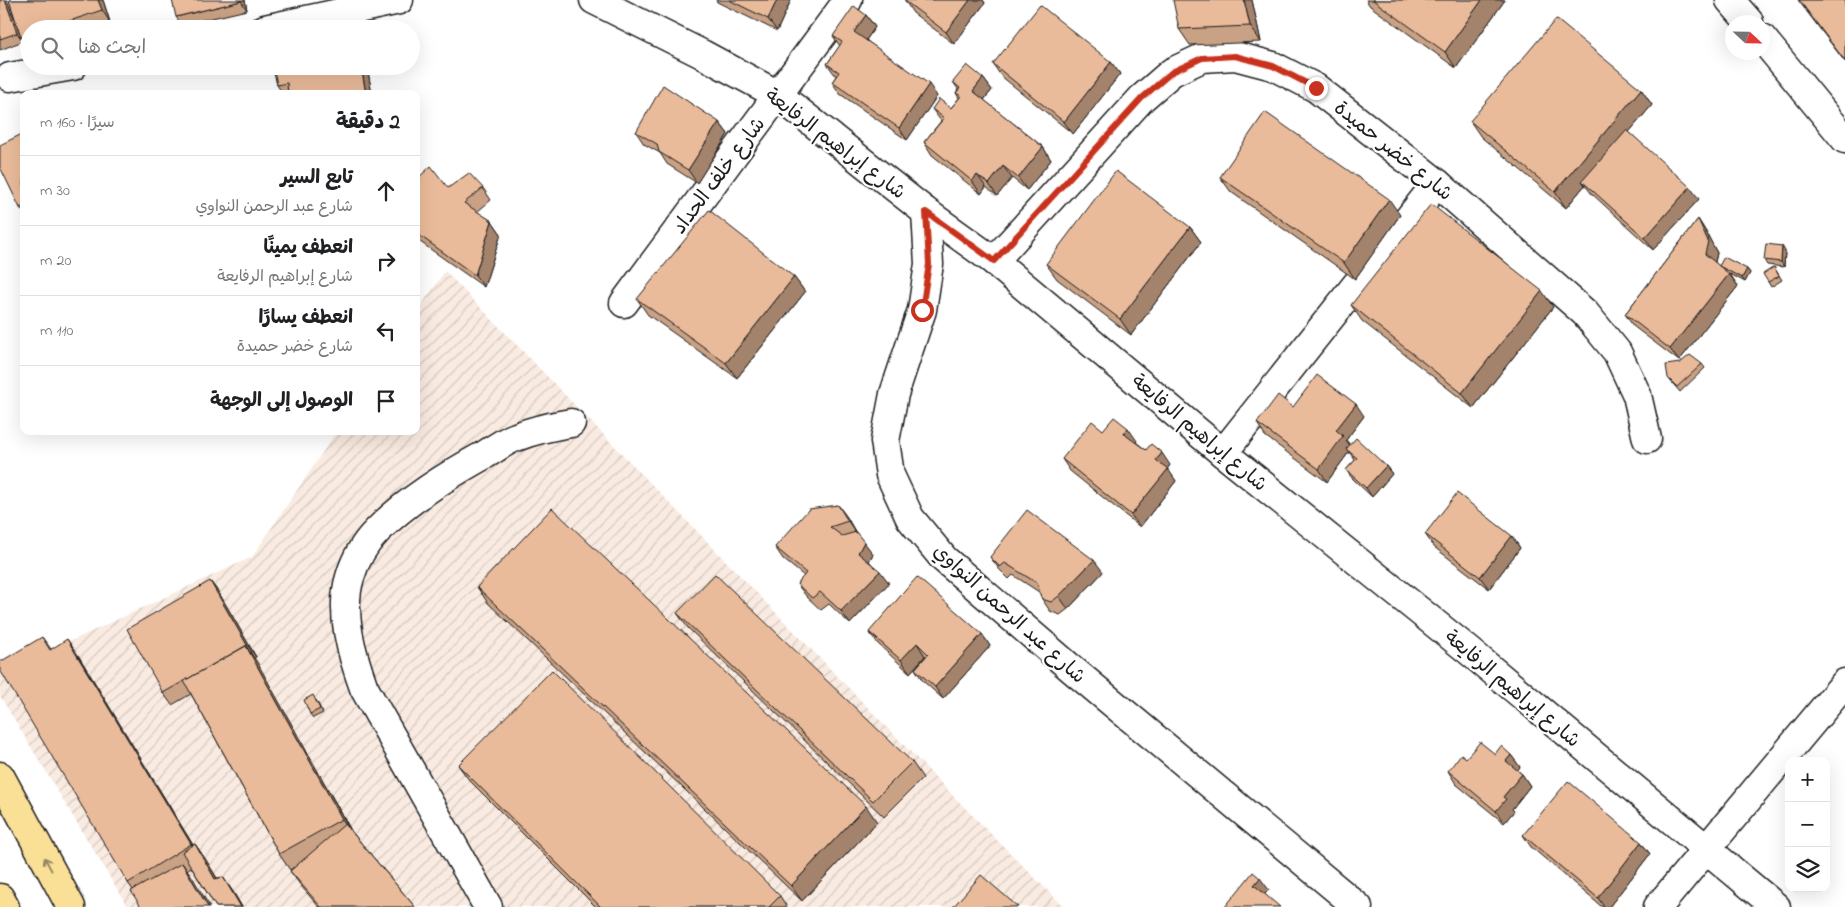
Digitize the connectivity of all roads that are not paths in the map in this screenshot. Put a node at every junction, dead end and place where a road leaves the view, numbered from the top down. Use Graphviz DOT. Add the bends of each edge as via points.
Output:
graph roads {
  1 [pos="398,0"];
  2 [pos="594,0"];
  3 [pos="848,0"];
  4 [pos="1730,0"];
  5 [pos="1743,15"];
  6 [pos="306,20"];
  7 [pos="1770,48"];
  8 [pos="21,75"];
  9 [pos="10,77"];
  10 [pos="778,95"];
  11 [pos="1845,139"];
  12 [pos="1437,183"];
  13 [pos="926,212"];
  14 [pos="994,261"];
  15 [pos="624,302"];
  16 [pos="571,424"];
  17 [pos="1647,439"];
  18 [pos="1224,453"];
  19 [pos="1845,683"];
  20 [pos="0,776"];
  21 [pos="1706,848"];
  22 [pos="0,898"];
  23 [pos="5,907"];
  24 [pos="71,907"];
  25 [pos="488,907"];
  26 [pos="1358,907"];
  27 [pos="1658,907"];
  28 [pos="1776,907"];
  1 -- 6 [label="street"];
  2 -- 10 [label="street, شارع إبراهيم الرفايعة"];
  3 -- 10 [label="street, شارع خلف الحداد"];
  4 -- 5 [label="street"];
  7 -- 11 [label="street"];
  8 -- 9 [label="street"];
  10 -- 13 [label="street, شارع إبراهيم الرفايعة"];
  10 -- 15 [label="street, شارع خلف الحداد"];
  12 -- 14 [label="street, شارع خضر حميدة" via="1316,88 1273,66 1235,56 1202,58 1172,72 1142,98"];
  12 -- 17 [label="street, شارع خضر حميدة" via="1585,314 1617,352 1637,395"];
  12 -- 18 [label="street"];
  13 -- 14 [label="street, شارع إبراهيم الرفايعة"];
  13 -- 26 [label="street, شارع عبد الرحمن النواوي" via="929,264 922,310 894,394 885,441 890,475 910,518 951,565"];
  14 -- 18 [label="street, شارع إبراهيم الرفايعة"];
  16 -- 25 [label="street" via="514,438 410,503 377,532 357,559 349,578 346,613 352,656 364,688"];
  18 -- 21 [label="street, شارع إبراهيم الرفايعة"];
  19 -- 21 [label="street"];
  24 -- 20 [label="highway, one-way"];
  21 -- 27 [label="street"];
  21 -- 28 [label="street, شارع إبراهيم الرفايعة"];
  22 -- 23 [label="highway"];
}
